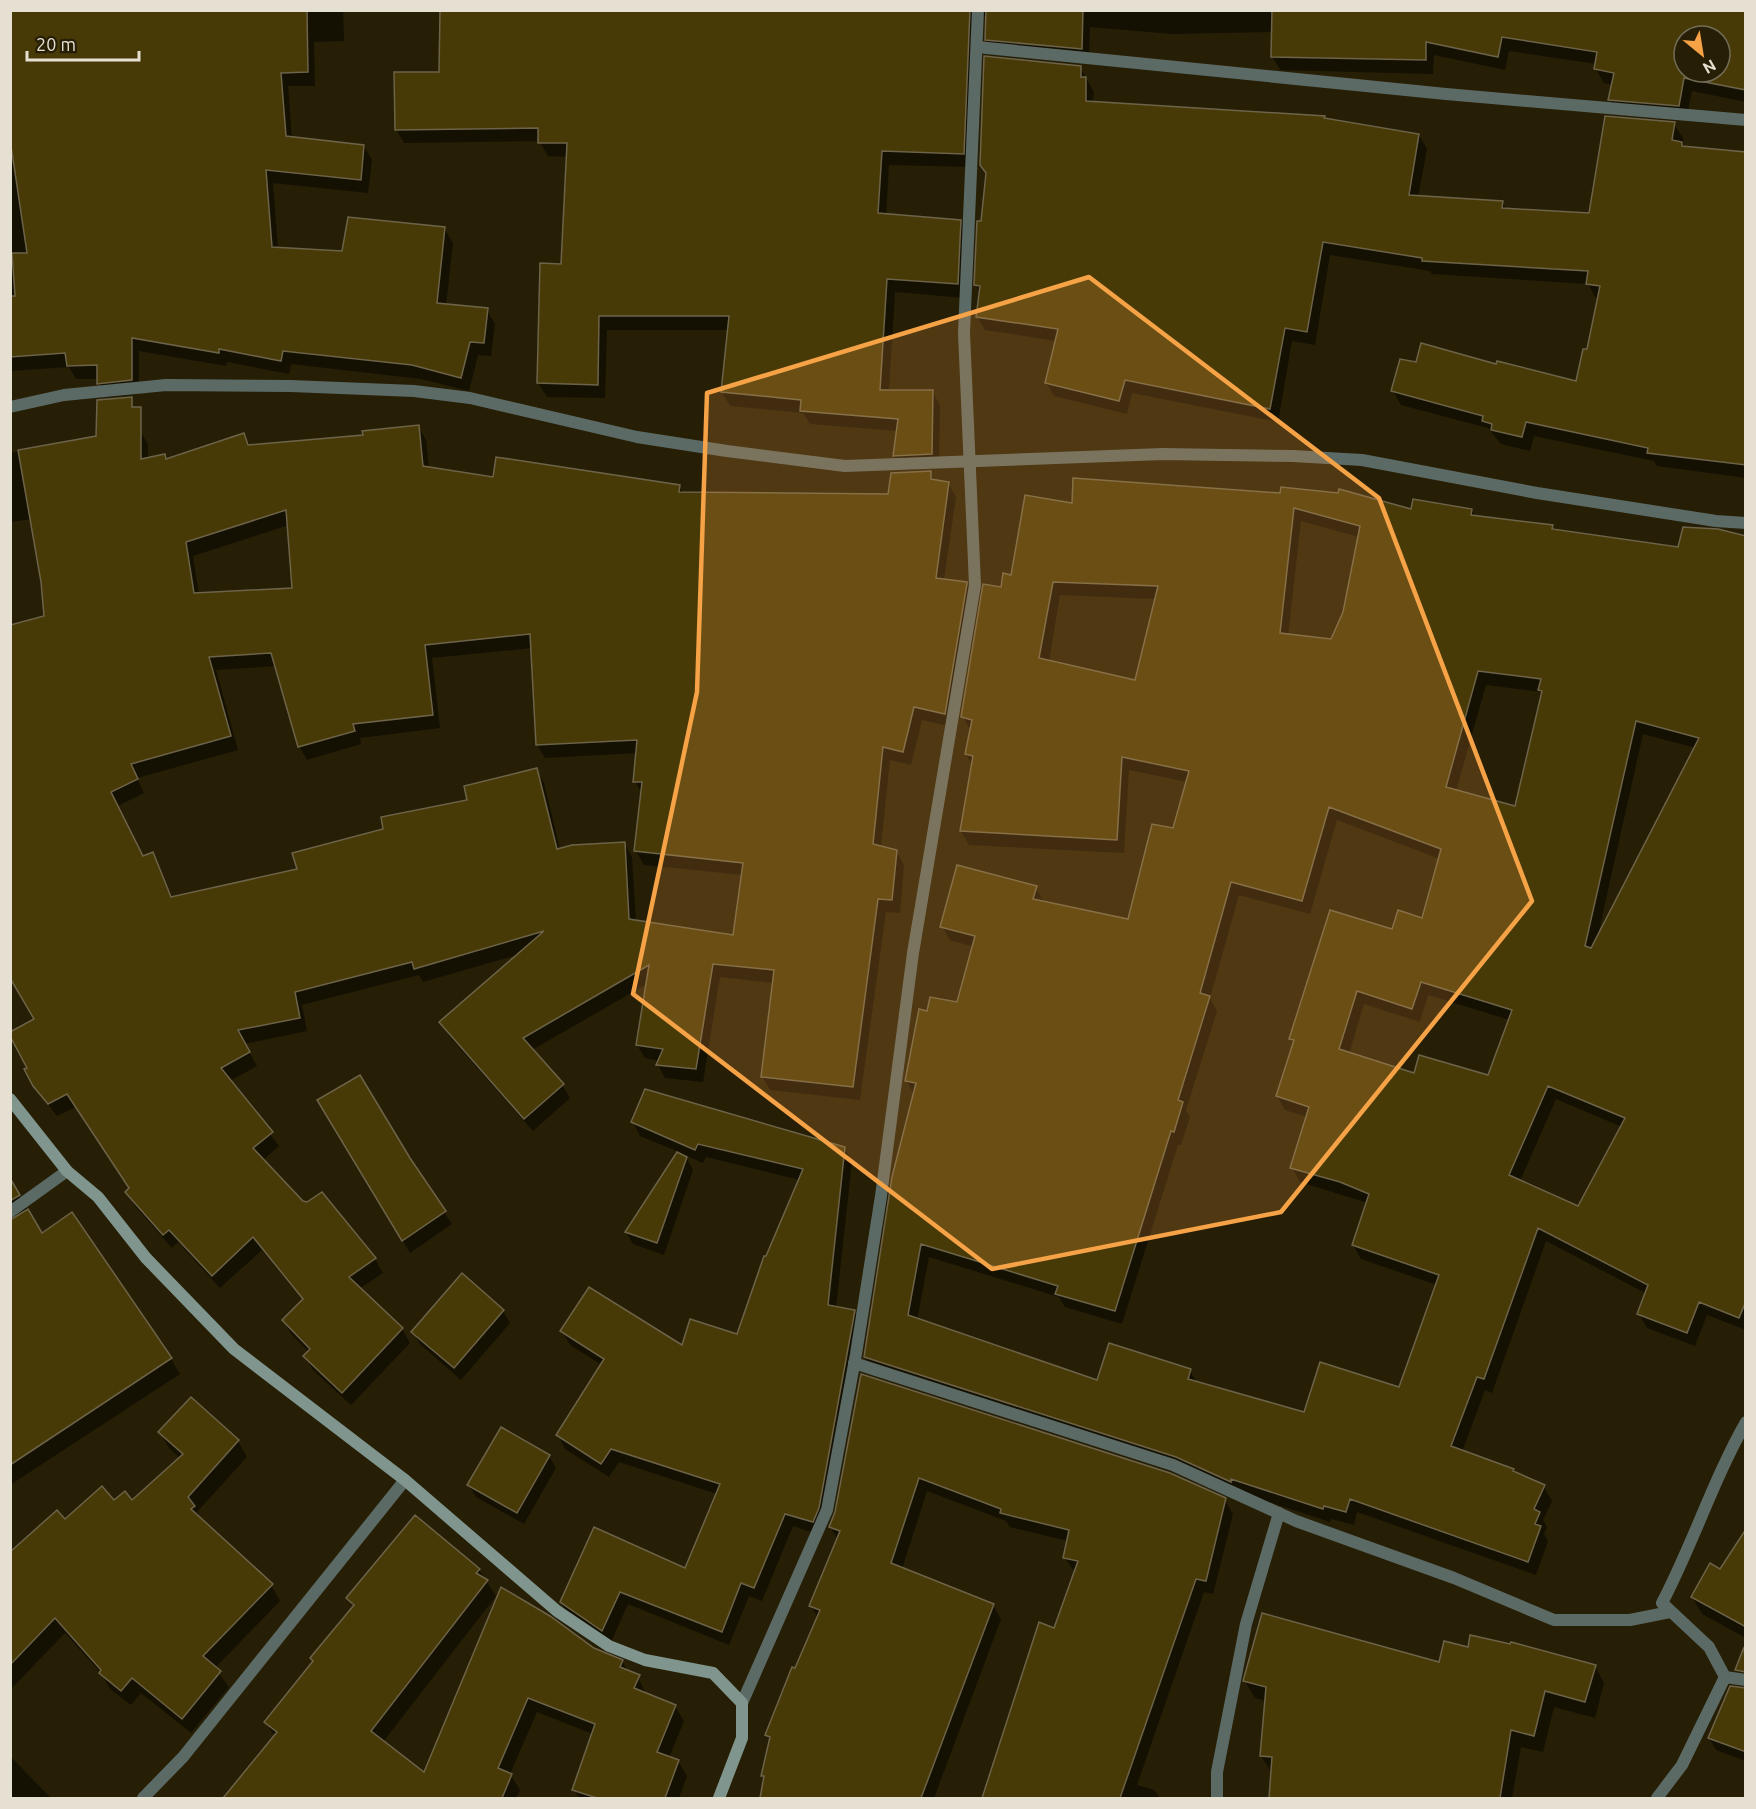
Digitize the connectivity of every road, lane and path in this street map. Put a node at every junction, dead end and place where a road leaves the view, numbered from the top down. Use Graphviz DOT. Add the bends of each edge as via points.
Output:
graph roads {
  1 [pos="978,10"];
  2 [pos="977,47"];
  3 [pos="1746,120"];
  4 [pos="10,407"];
  5 [pos="970,463"];
  6 [pos="1746,523"];
  7 [pos="10,1099"];
  8 [pos="68,1171"];
  9 [pos="10,1212"];
  10 [pos="854,1363"];
  11 [pos="1746,1422"];
  12 [pos="405,1479"];
  13 [pos="1280,1513"];
  14 [pos="1670,1612"];
  15 [pos="1725,1677"];
  16 [pos="1746,1680"];
  17 [pos="742,1702"];
  18 [pos="143,1798"];
  19 [pos="719,1798"];
  20 [pos="1217,1798"];
  21 [pos="1657,1798"];
  1 -- 2 [label="street"];
  2 -- 3 [label="street"];
  2 -- 5 [label="street" via="964,333"];
  4 -- 5 [label="street" via="64,395 166,385 414,391 470,398 637,437 727,452 845,466"];
  5 -- 6 [label="street" via="1163,454 1362,460 1537,493"];
  5 -- 10 [label="street" via="975,585 913,953"];
  7 -- 8 [label="street"];
  8 -- 9 [label="street"];
  8 -- 12 [label="street" via="98,1197 146,1258 234,1349"];
  10 -- 13 [label="street" via="1173,1465"];
  10 -- 17 [label="street" via="827,1510"];
  11 -- 14 [label="street" via="1724,1460 1688,1555 1662,1603"];
  12 -- 17 [label="street" via="557,1611 609,1646 645,1660 712,1673"];
  12 -- 18 [label="street" via="183,1757"];
  13 -- 14 [label="street" via="1554,1620 1630,1620"];
  13 -- 20 [label="street" via="1246,1624 1217,1772"];
  14 -- 15 [label="street" via="1709,1647"];
  15 -- 16 [label="street"];
  15 -- 21 [label="street" via="1682,1765"];
  17 -- 19 [label="street" via="742,1738"];
}
